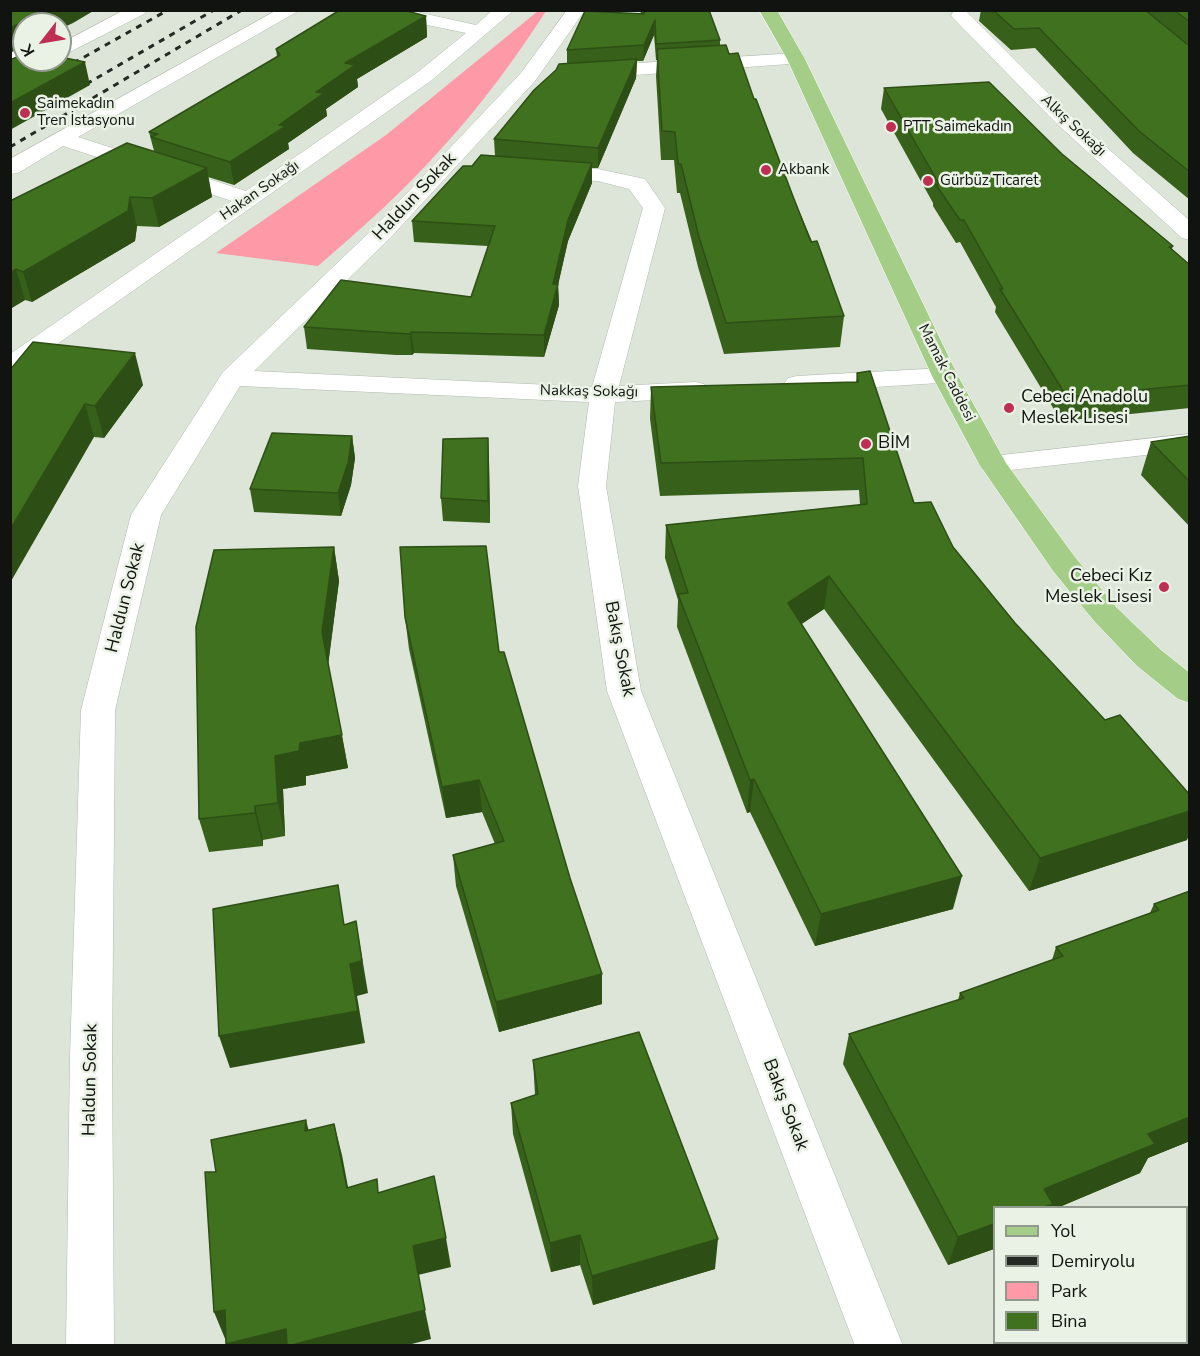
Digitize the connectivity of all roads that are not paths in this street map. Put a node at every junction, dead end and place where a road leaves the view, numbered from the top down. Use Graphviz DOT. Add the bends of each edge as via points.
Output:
graph roads {
  1 [pos="138,10"];
  2 [pos="291,10"];
  3 [pos="379,10"];
  4 [pos="506,10"];
  5 [pos="576,10"];
  6 [pos="768,10"];
  7 [pos="970,14"];
  8 [pos="481,31"];
  9 [pos="72,45"];
  10 [pos="796,59"];
  11 [pos="574,74"];
  12 [pos="61,138"];
  13 [pos="446,164"];
  14 [pos="481,166"];
  15 [pos="10,168"];
  16 [pos="516,169"];
  17 [pos="248,200"];
  18 [pos="1188,230"];
  19 [pos="10,366"];
  20 [pos="945,376"];
  21 [pos="232,378"];
  22 [pos="768,386"];
  23 [pos="721,389"];
  24 [pos="603,395"];
  25 [pos="1190,442"];
  26 [pos="993,464"];
  27 [pos="1190,691"];
  28 [pos="90,1346"];
  29 [pos="879,1346"];
  1 -- 9 [label="street"];
  2 -- 12 [label="street"];
  3 -- 8 [label="street"];
  4 -- 8 [label="street, Hakan Sokağı"];
  5 -- 13 [label="street, Haldun Sokak" via="539,76"];
  6 -- 10 [label="main road, Mamak Caddesi"];
  7 -- 18 [label="street, Alkış Sokağı" via="1062,118"];
  8 -- 17 [label="street, Hakan Sokağı" via="425,76"];
  10 -- 11 [label="street"];
  10 -- 20 [label="main road, Mamak Caddesi"];
  12 -- 15 [label="street"];
  12 -- 17 [label="street"];
  13 -- 14 [label="street"];
  13 -- 21 [label="street, Haldun Sokak" via="383,232"];
  16 -- 24 [label="street, Bakış Sokak" via="597,176 637,184 654,208"];
  17 -- 19 [label="street, Hakan Sokağı"];
  20 -- 22 [label="street"];
  20 -- 26 [label="main road, Mamak Caddesi"];
  21 -- 24 [label="street, Nakkaş Sokağı"];
  21 -- 28 [label="street, Haldun Sokak" via="146,515 98,710"];
  23 -- 24 [label="street, Nakkaş Sokağı"];
  24 -- 29 [label="street, Bakış Sokak" via="592,486 624,691"];
  25 -- 26 [label="street"];
  26 -- 27 [label="main road, Mamak Caddesi" via="1105,614 1149,658"];
}
